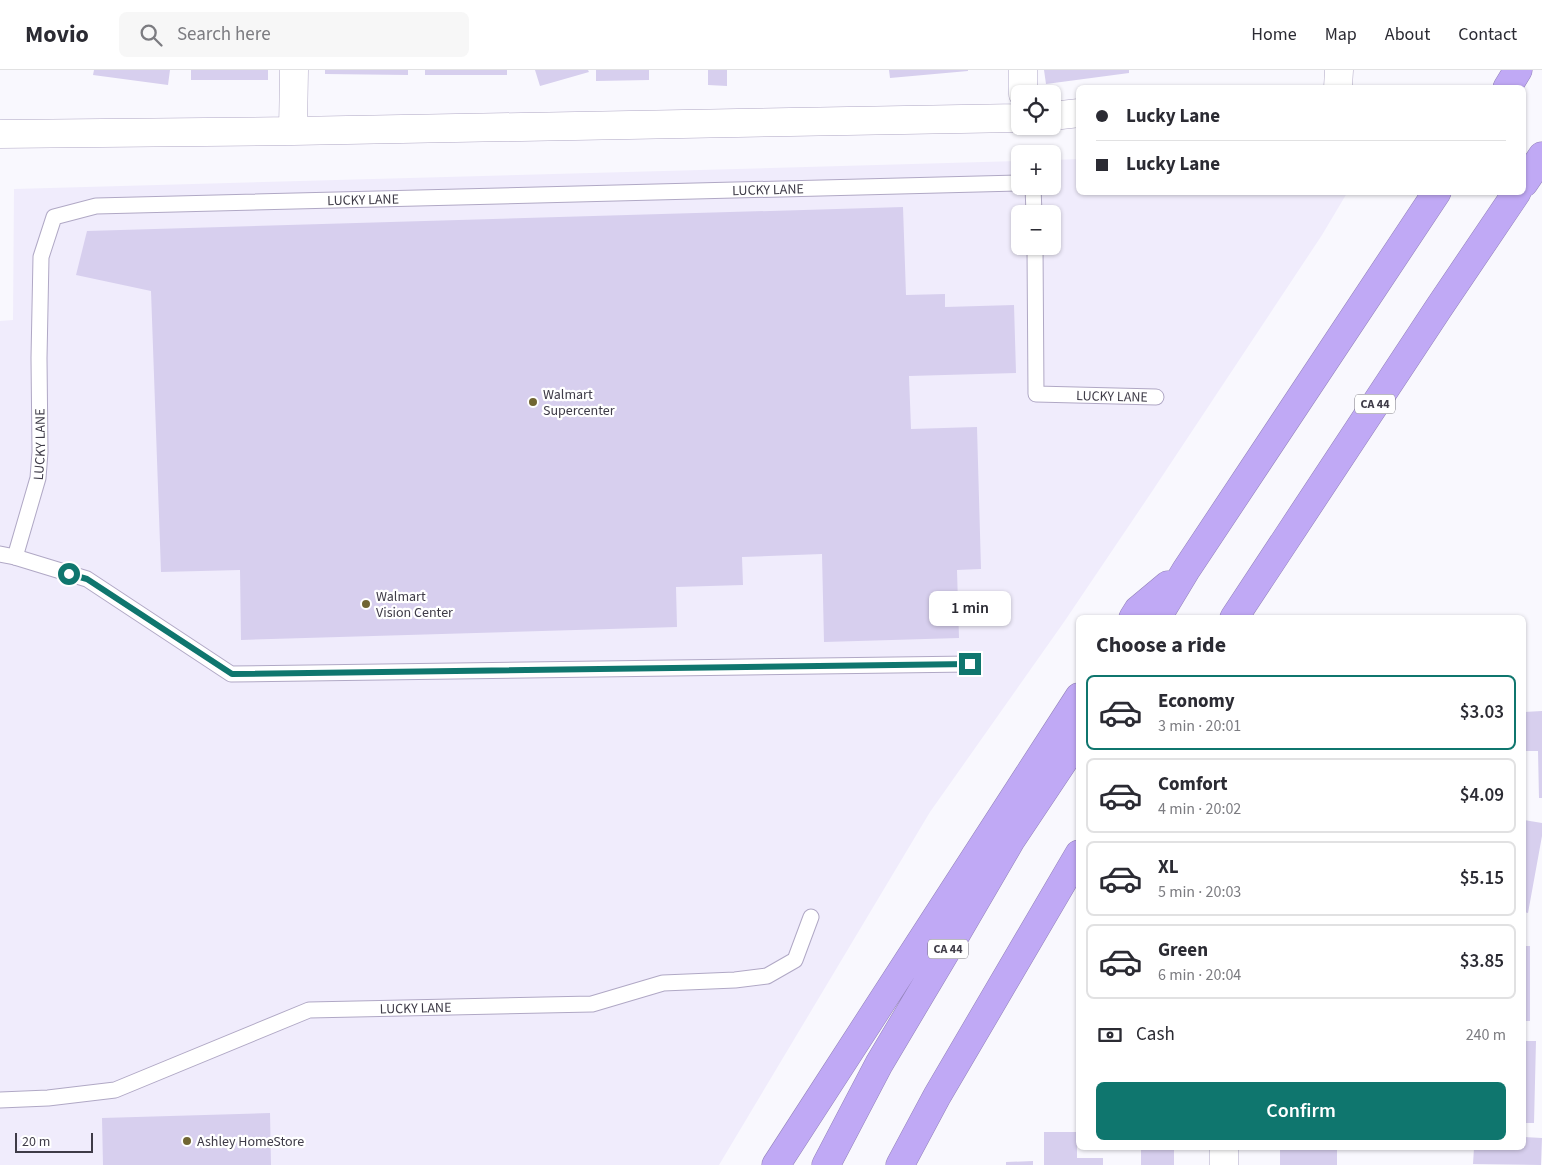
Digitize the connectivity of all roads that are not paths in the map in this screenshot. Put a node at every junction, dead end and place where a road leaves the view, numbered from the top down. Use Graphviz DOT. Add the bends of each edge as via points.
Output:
graph roads {
  1 [pos="294,70"];
  2 [pos="1022,70"];
  3 [pos="1338,70"];
  4 [pos="1507,70"];
  5 [pos="1518,70"];
  6 [pos="1023,85"];
  7 [pos="1338,85"];
  8 [pos="1503,85"];
  9 [pos="1508,85"];
  10 [pos="1076,114"];
  11 [pos="1061,115"];
  12 [pos="1011,118"];
  13 [pos="293,131"];
  14 [pos="0,134"];
  15 [pos="1542,156"];
  16 [pos="1526,180"];
  17 [pos="1011,183"];
  18 [pos="1435,195"];
  19 [pos="1516,195"];
  20 [pos="1035,255"];
  21 [pos="1156,397"];
  22 [pos="8,555"];
  23 [pos="1186,570"];
  24 [pos="1135,615"];
  25 [pos="1159,615"];
  26 [pos="1236,615"];
  27 [pos="970,664"];
  28 [pos="1076,703"];
  29 [pos="1076,743"];
  30 [pos="1076,859"];
  31 [pos="811,916"];
  32 [pos="0,1100"];
  33 [pos="1224,1150"];
  34 [pos="776,1165"];
  35 [pos="826,1165"];
  36 [pos="900,1165"];
  37 [pos="1224,1165"];
  1 -- 13 [label="street"];
  2 -- 6 [label="street"];
  3 -- 7 [label="street"];
  4 -- 8 [label="highway"];
  5 -- 9 [label="highway"];
  10 -- 11 [label="street"];
  12 -- 13 [label="street"];
  13 -- 14 [label="street"];
  15 -- 16 [label="highway"];
  17 -- 22 [label="lane, LUCKY LANE" via="96,206 54,217 41,257 38,478"];
  18 -- 23 [label="highway"];
  19 -- 26 [label="highway, CA 44"];
  20 -- 21 [label="lane, LUCKY LANE" via="1036,394"];
  22 -- 27 [label="lane, LUCKY LANE" via="87,579 232,674"];
  23 -- 24 [label="highway"];
  23 -- 25 [label="highway"];
  28 -- 34 [label="highway"];
  29 -- 35 [label="highway, CA 44" via="1012,840 948,948"];
  30 -- 36 [label="highway"];
  31 -- 32 [label="lane, LUCKY LANE" via="796,960 767,976 664,983 592,1004 309,1010 115,1090"];
  33 -- 37 [label="street"];
}
